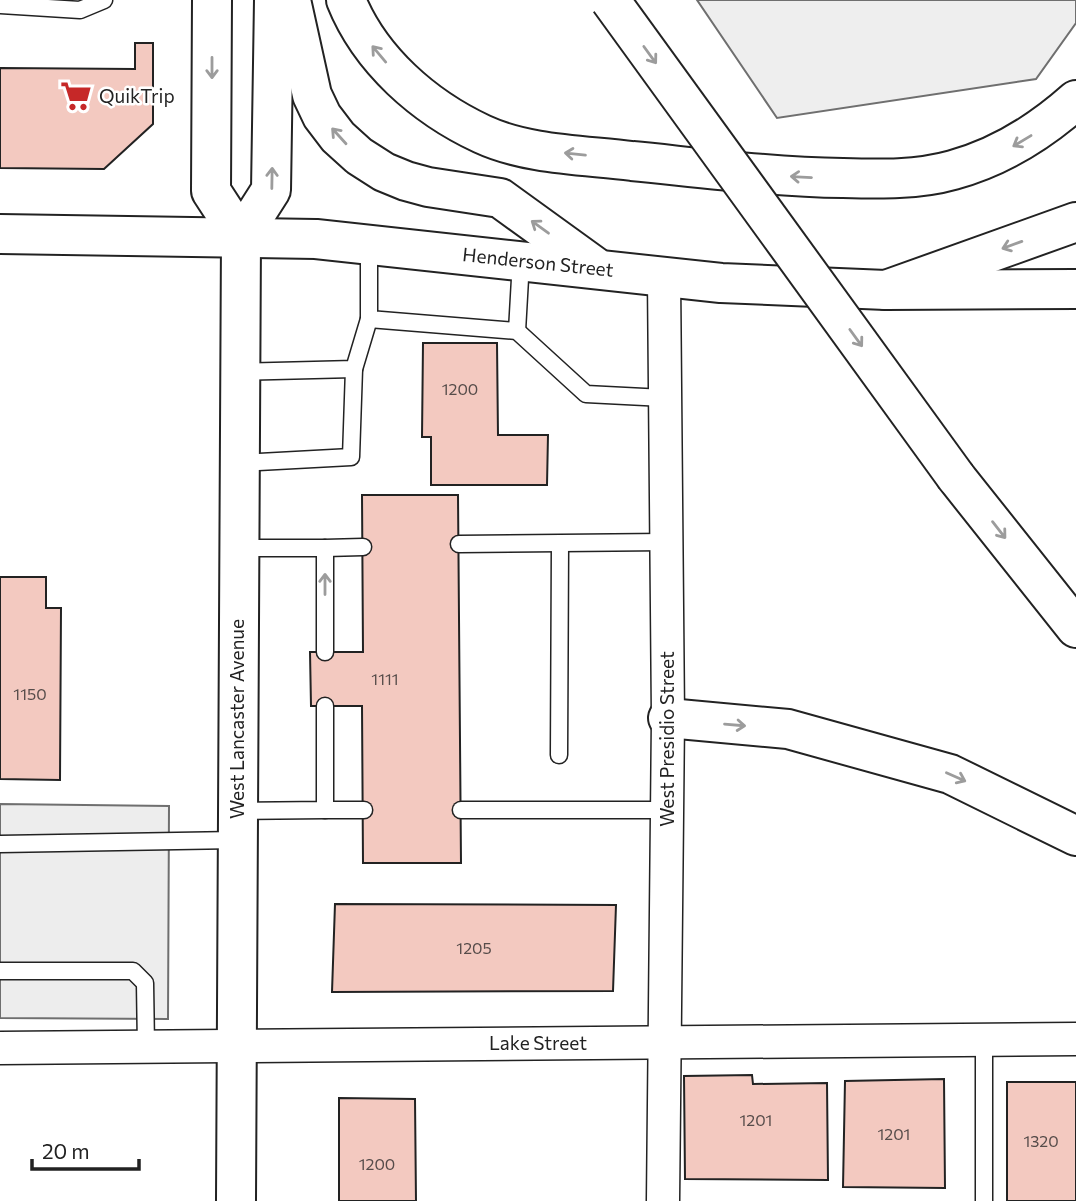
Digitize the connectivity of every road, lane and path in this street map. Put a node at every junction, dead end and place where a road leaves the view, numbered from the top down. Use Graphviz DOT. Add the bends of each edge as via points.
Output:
graph roads {
  1 [pos="104,0"];
  2 [pos="212,0"];
  3 [pos="274,0"];
  4 [pos="291,0"];
  5 [pos="346,0"];
  6 [pos="610,0"];
  7 [pos="0,5"];
  8 [pos="1076,100"];
  9 [pos="1076,222"];
  10 [pos="0,234"];
  11 [pos="241,237"];
  12 [pos="369,243"];
  13 [pos="521,261"];
  14 [pos="595,268"];
  15 [pos="664,278"];
  16 [pos="1076,289"];
  17 [pos="886,290"];
  18 [pos="369,319"];
  19 [pos="517,331"];
  20 [pos="354,369"];
  21 [pos="239,372"];
  22 [pos="664,398"];
  23 [pos="239,463"];
  24 [pos="666,542"];
  25 [pos="459,544"];
  26 [pos="559,544"];
  27 [pos="363,547"];
  28 [pos="238,548"];
  29 [pos="324,548"];
  30 [pos="1076,628"];
  31 [pos="324,652"];
  32 [pos="324,706"];
  33 [pos="667,718"];
  34 [pos="559,755"];
  35 [pos="325,810"];
  36 [pos="364,810"];
  37 [pos="461,810"];
  38 [pos="667,810"];
  39 [pos="237,825"];
  40 [pos="1076,836"];
  41 [pos="0,844"];
  42 [pos="0,971"];
  43 [pos="1076,1039"];
  44 [pos="984,1040"];
  45 [pos="664,1042"];
  46 [pos="146,1046"];
  47 [pos="235,1046"];
  48 [pos="0,1048"];
  49 [pos="236,1201"];
  50 [pos="663,1201"];
  51 [pos="984,1201"];
  1 -- 7 [label="lane" via="80,10"];
  2 -- 11 [label="main road, one-way" via="211,191"];
  11 -- 3 [label="main road, one-way" via="271,190"];
  14 -- 4 [label="main road, one-way" via="500,198 406,181 359,156 322,116 312,95"];
  8 -- 5 [label="main road, one-way" via="1011,148 953,170 897,179 801,177 547,151 484,136 426,100 374,49"];
  6 -- 30 [label="main road, one-way, bridge" via="956,477"];
  9 -- 17 [label="main road, one-way"];
  10 -- 11 [label="main road, Henderson Street"];
  11 -- 12 [label="main road, Henderson Street"];
  11 -- 21 [label="main road, West Lancaster Avenue"];
  12 -- 13 [label="main road, Henderson Street"];
  12 -- 18 [label="lane"];
  13 -- 14 [label="main road, Henderson Street"];
  13 -- 19 [label="lane"];
  14 -- 15 [label="main road, Henderson Street"];
  15 -- 17 [label="main road, Henderson Street"];
  15 -- 22 [label="street, West Presidio Street"];
  16 -- 17 [label="main road, Henderson Street"];
  18 -- 19 [label="lane"];
  18 -- 20 [label="lane"];
  19 -- 22 [label="lane" via="586,394"];
  20 -- 21 [label="lane"];
  20 -- 23 [label="lane" via="351,457"];
  21 -- 23 [label="main road, West Lancaster Avenue"];
  22 -- 24 [label="street, West Presidio Street"];
  23 -- 28 [label="main road, West Lancaster Avenue"];
  24 -- 26 [label="lane"];
  24 -- 33 [label="street, West Presidio Street"];
  25 -- 26 [label="lane"];
  26 -- 34 [label="lane"];
  27 -- 29 [label="lane"];
  28 -- 29 [label="lane"];
  28 -- 39 [label="main road, West Lancaster Avenue"];
  31 -- 29 [label="lane, one-way"];
  32 -- 35 [label="lane"];
  33 -- 38 [label="street, West Presidio Street"];
  33 -- 40 [label="main road, one-way" via="788,729 950,774"];
  35 -- 36 [label="lane"];
  35 -- 39 [label="lane"];
  37 -- 38 [label="lane"];
  38 -- 45 [label="street, West Presidio Street"];
  39 -- 41 [label="lane"];
  39 -- 47 [label="main road, West Lancaster Avenue"];
  42 -- 46 [label="lane" via="133,971 145,982"];
  43 -- 44 [label="street, Lake Street"];
  44 -- 45 [label="street, Lake Street"];
  44 -- 51 [label="lane"];
  45 -- 47 [label="street, Lake Street"];
  45 -- 50 [label="street, West Presidio Street"];
  46 -- 47 [label="street, Lake Street"];
  46 -- 48 [label="street, Lake Street"];
  47 -- 49 [label="main road, West Lancaster Avenue"];
}
